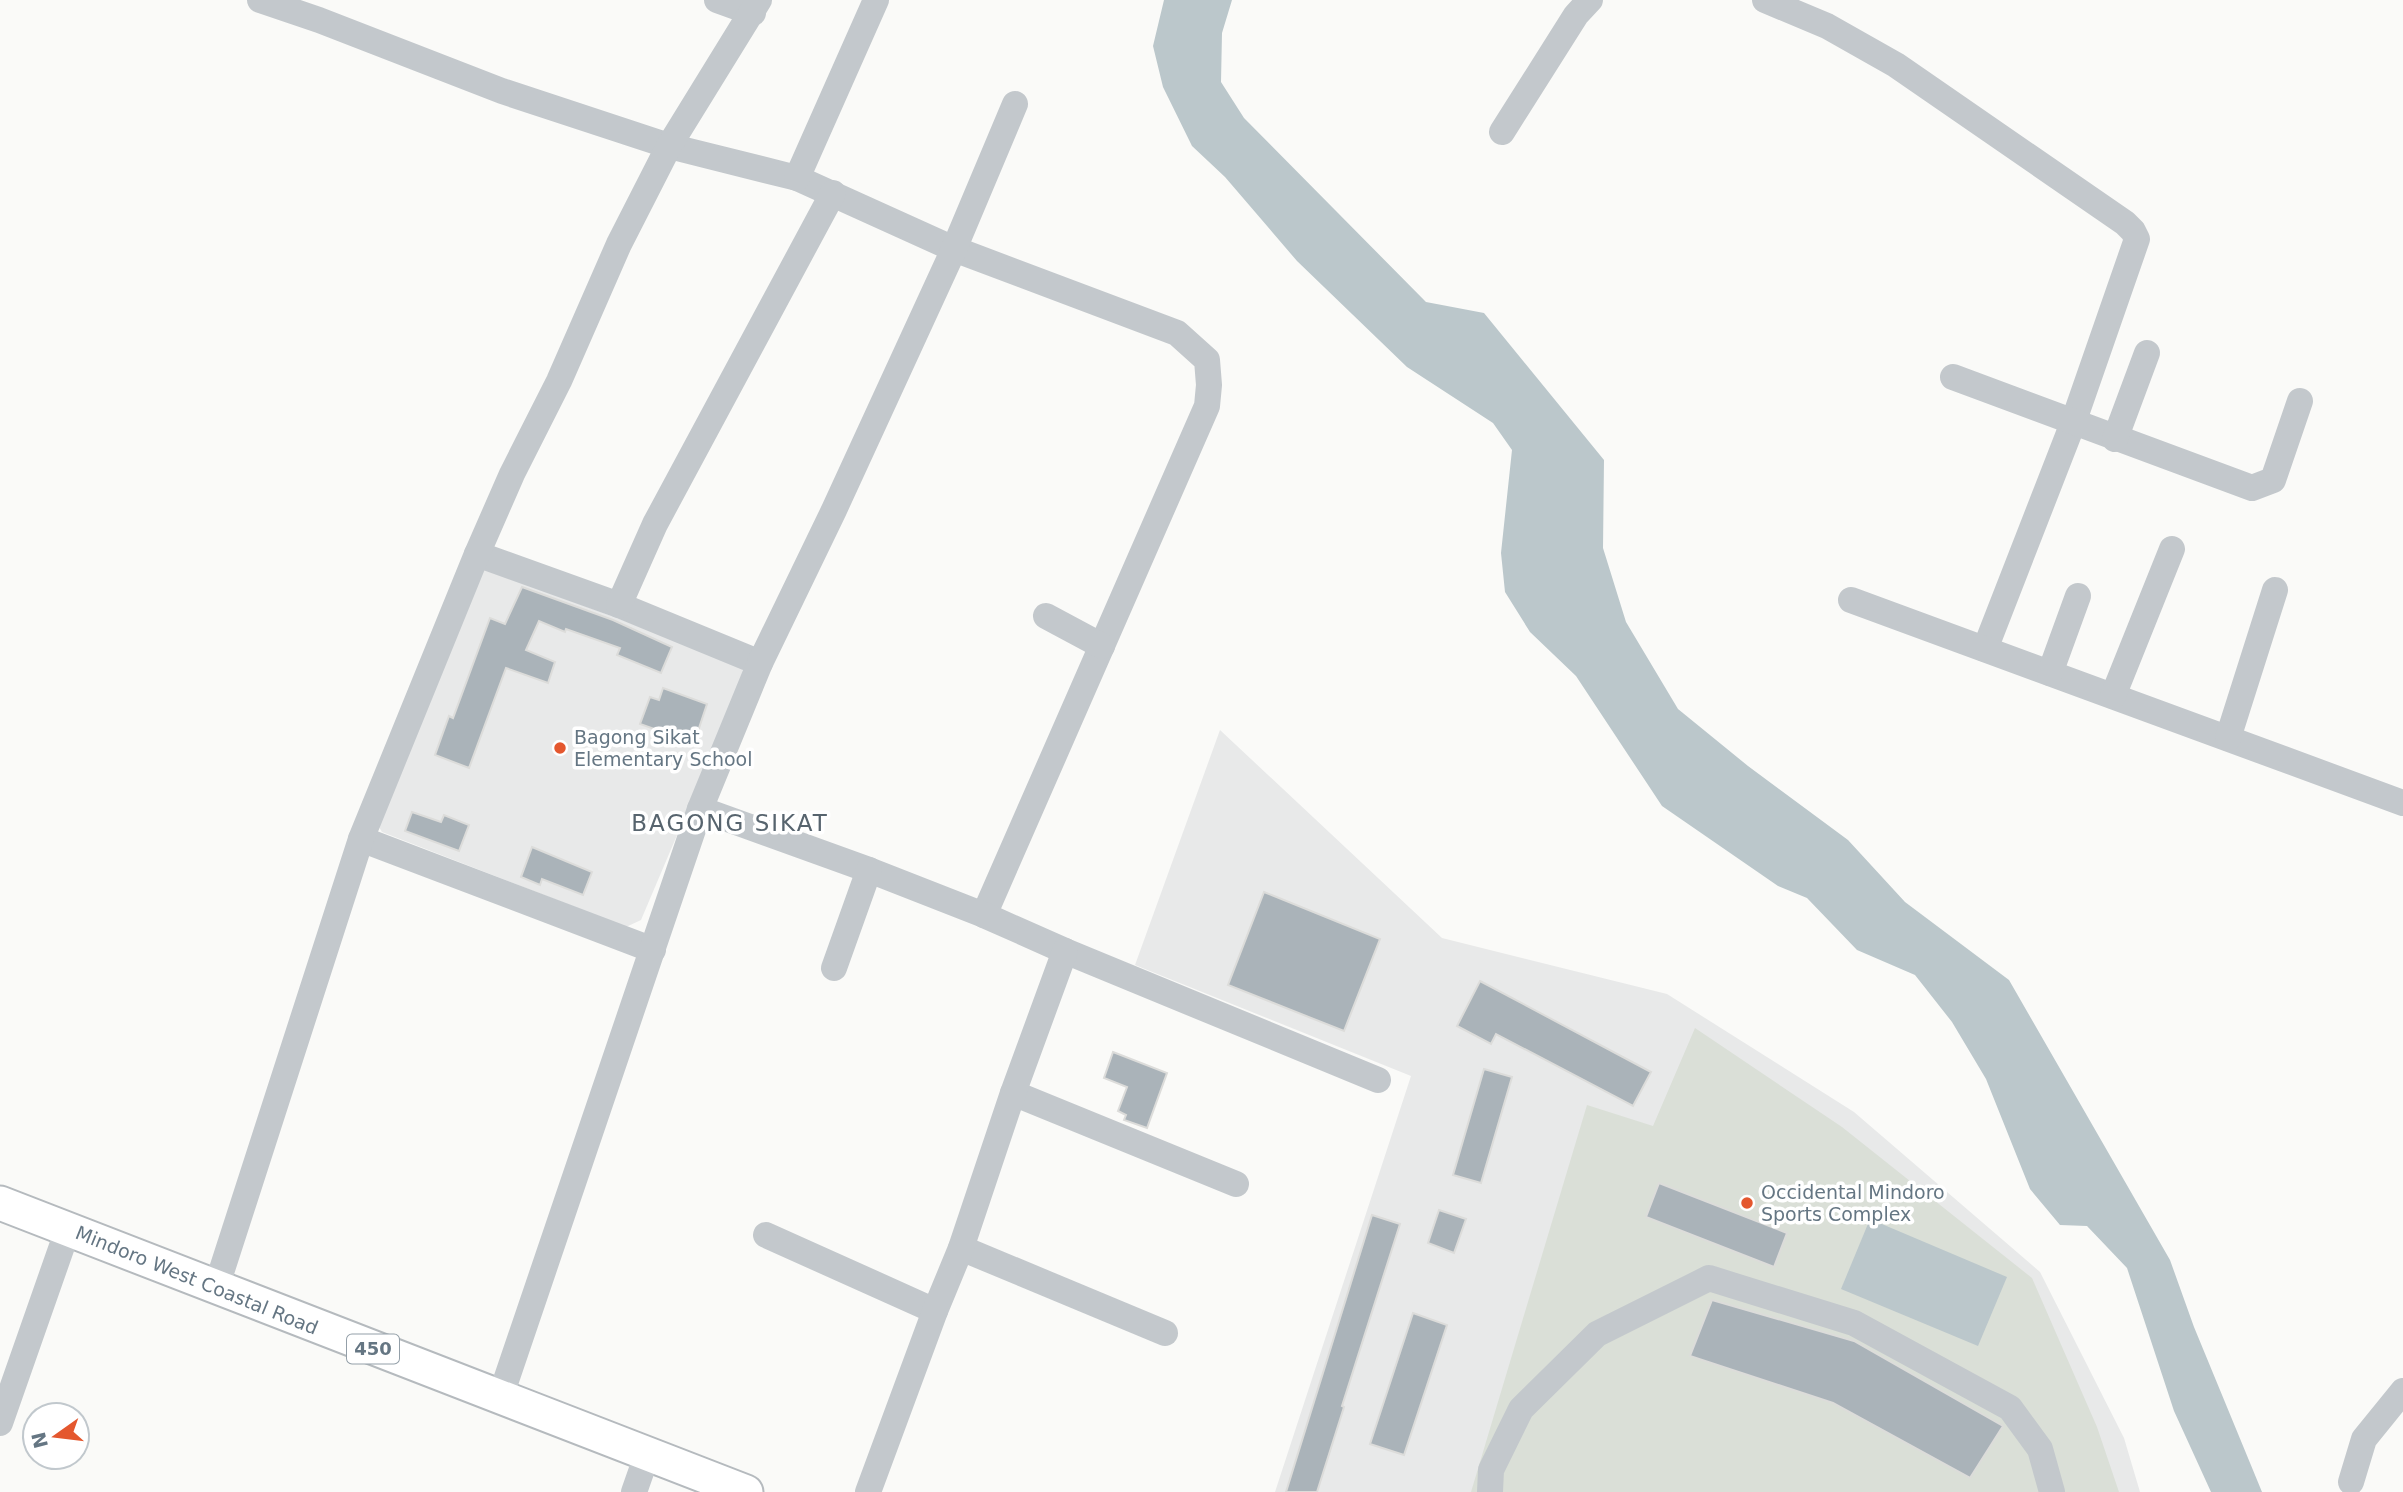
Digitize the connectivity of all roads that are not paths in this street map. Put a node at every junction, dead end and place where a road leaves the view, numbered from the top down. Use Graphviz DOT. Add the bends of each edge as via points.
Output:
graph roads {
  1 [pos="260,0"];
  2 [pos="717,0"];
  3 [pos="876,0"];
  4 [pos="1590,0"];
  5 [pos="1765,0"];
  6 [pos="756,6"];
  7 [pos="323,10"];
  8 [pos="1015,104"];
  9 [pos="1502,131"];
  10 [pos="669,146"];
  11 [pos="797,178"];
  12 [pos="833,193"];
  13 [pos="954,249"];
  14 [pos="2147,353"];
  15 [pos="1953,377"];
  16 [pos="2300,401"];
  17 [pos="2073,423"];
  18 [pos="2115,439"];
  19 [pos="2172,549"];
  20 [pos="477,554"];
  21 [pos="2275,590"];
  22 [pos="2078,596"];
  23 [pos="1850,600"];
  24 [pos="619,605"];
  25 [pos="1046,616"];
  26 [pos="1102,646"];
  27 [pos="1985,649"];
  28 [pos="760,663"];
  29 [pos="2050,673"];
  30 [pos="2113,696"];
  31 [pos="2228,738"];
  32 [pos="2403,803"];
  33 [pos="700,809"];
  34 [pos="361,839"];
  35 [pos="869,870"];
  36 [pos="984,915"];
  37 [pos="653,950"];
  38 [pos="1065,951"];
  39 [pos="834,968"];
  40 [pos="1378,1080"];
  41 [pos="1013,1093"];
  42 [pos="1236,1184"];
  43 [pos="0,1203"];
  44 [pos="68,1229"];
  45 [pos="766,1235"];
  46 [pos="961,1248"];
  47 [pos="216,1288"];
  48 [pos="934,1311"];
  49 [pos="1165,1333"];
  50 [pos="8,1373"];
  51 [pos="2403,1391"];
  52 [pos="500,1398"];
  53 [pos="0,1423"];
  54 [pos="647,1455"];
  55 [pos="2351,1482"];
  56 [pos="634,1492"];
  57 [pos="746,1492"];
  58 [pos="868,1492"];
  59 [pos="1490,1492"];
  60 [pos="2052,1492"];
  1 -- 7 [label="street"];
  2 -- 6 [label="street"];
  3 -- 11 [label="street"];
  4 -- 9 [label="street"];
  5 -- 17 [label="street" via="1827,26 1896,65 2133,231 2137,239"];
  6 -- 10 [label="street"];
  7 -- 10 [label="street" via="502,91"];
  8 -- 13 [label="street"];
  10 -- 11 [label="street"];
  10 -- 20 [label="street" via="619,244"];
  11 -- 12 [label="street"];
  12 -- 13 [label="street"];
  12 -- 24 [label="street" via="655,524"];
  13 -- 26 [label="street" via="1177,332 1206,360 1207,406"];
  13 -- 28 [label="street"];
  14 -- 18 [label="street"];
  15 -- 17 [label="street"];
  16 -- 18 [label="street" via="2273,480 2252,488"];
  17 -- 18 [label="street"];
  17 -- 27 [label="street"];
  19 -- 30 [label="street"];
  20 -- 24 [label="street"];
  20 -- 34 [label="street"];
  21 -- 31 [label="street"];
  22 -- 29 [label="street"];
  23 -- 27 [label="street"];
  24 -- 28 [label="street"];
  25 -- 26 [label="street"];
  26 -- 36 [label="street"];
  27 -- 29 [label="street"];
  28 -- 33 [label="street"];
  29 -- 30 [label="street"];
  30 -- 31 [label="street"];
  31 -- 32 [label="street"];
  33 -- 35 [label="street"];
  33 -- 37 [label="street"];
  34 -- 37 [label="street"];
  34 -- 47 [label="street"];
  35 -- 36 [label="street"];
  35 -- 39 [label="street"];
  36 -- 38 [label="street"];
  37 -- 52 [label="street"];
  38 -- 40 [label="street"];
  38 -- 41 [label="street"];
  41 -- 42 [label="street"];
  41 -- 46 [label="street"];
  43 -- 44 [label="main road, Mindoro West Coastal Road / 450"];
  44 -- 47 [label="main road, Mindoro West Coastal Road / 450"];
  44 -- 50 [label="street"];
  45 -- 48 [label="street"];
  46 -- 48 [label="street"];
  46 -- 49 [label="street"];
  47 -- 52 [label="main road, Mindoro West Coastal Road / 450"];
  48 -- 58 [label="street"];
  50 -- 53 [label="street"];
  51 -- 55 [label="street" via="2364,1438"];
  52 -- 54 [label="main road, Mindoro West Coastal Road / 450"];
  54 -- 56 [label="street"];
  54 -- 57 [label="main road, Mindoro West Coastal Road / 450"];
  59 -- 60 [label="street" via="1491,1469 1521,1409 1597,1334 1709,1278 1854,1322 2010,1408 2040,1449"];
}
